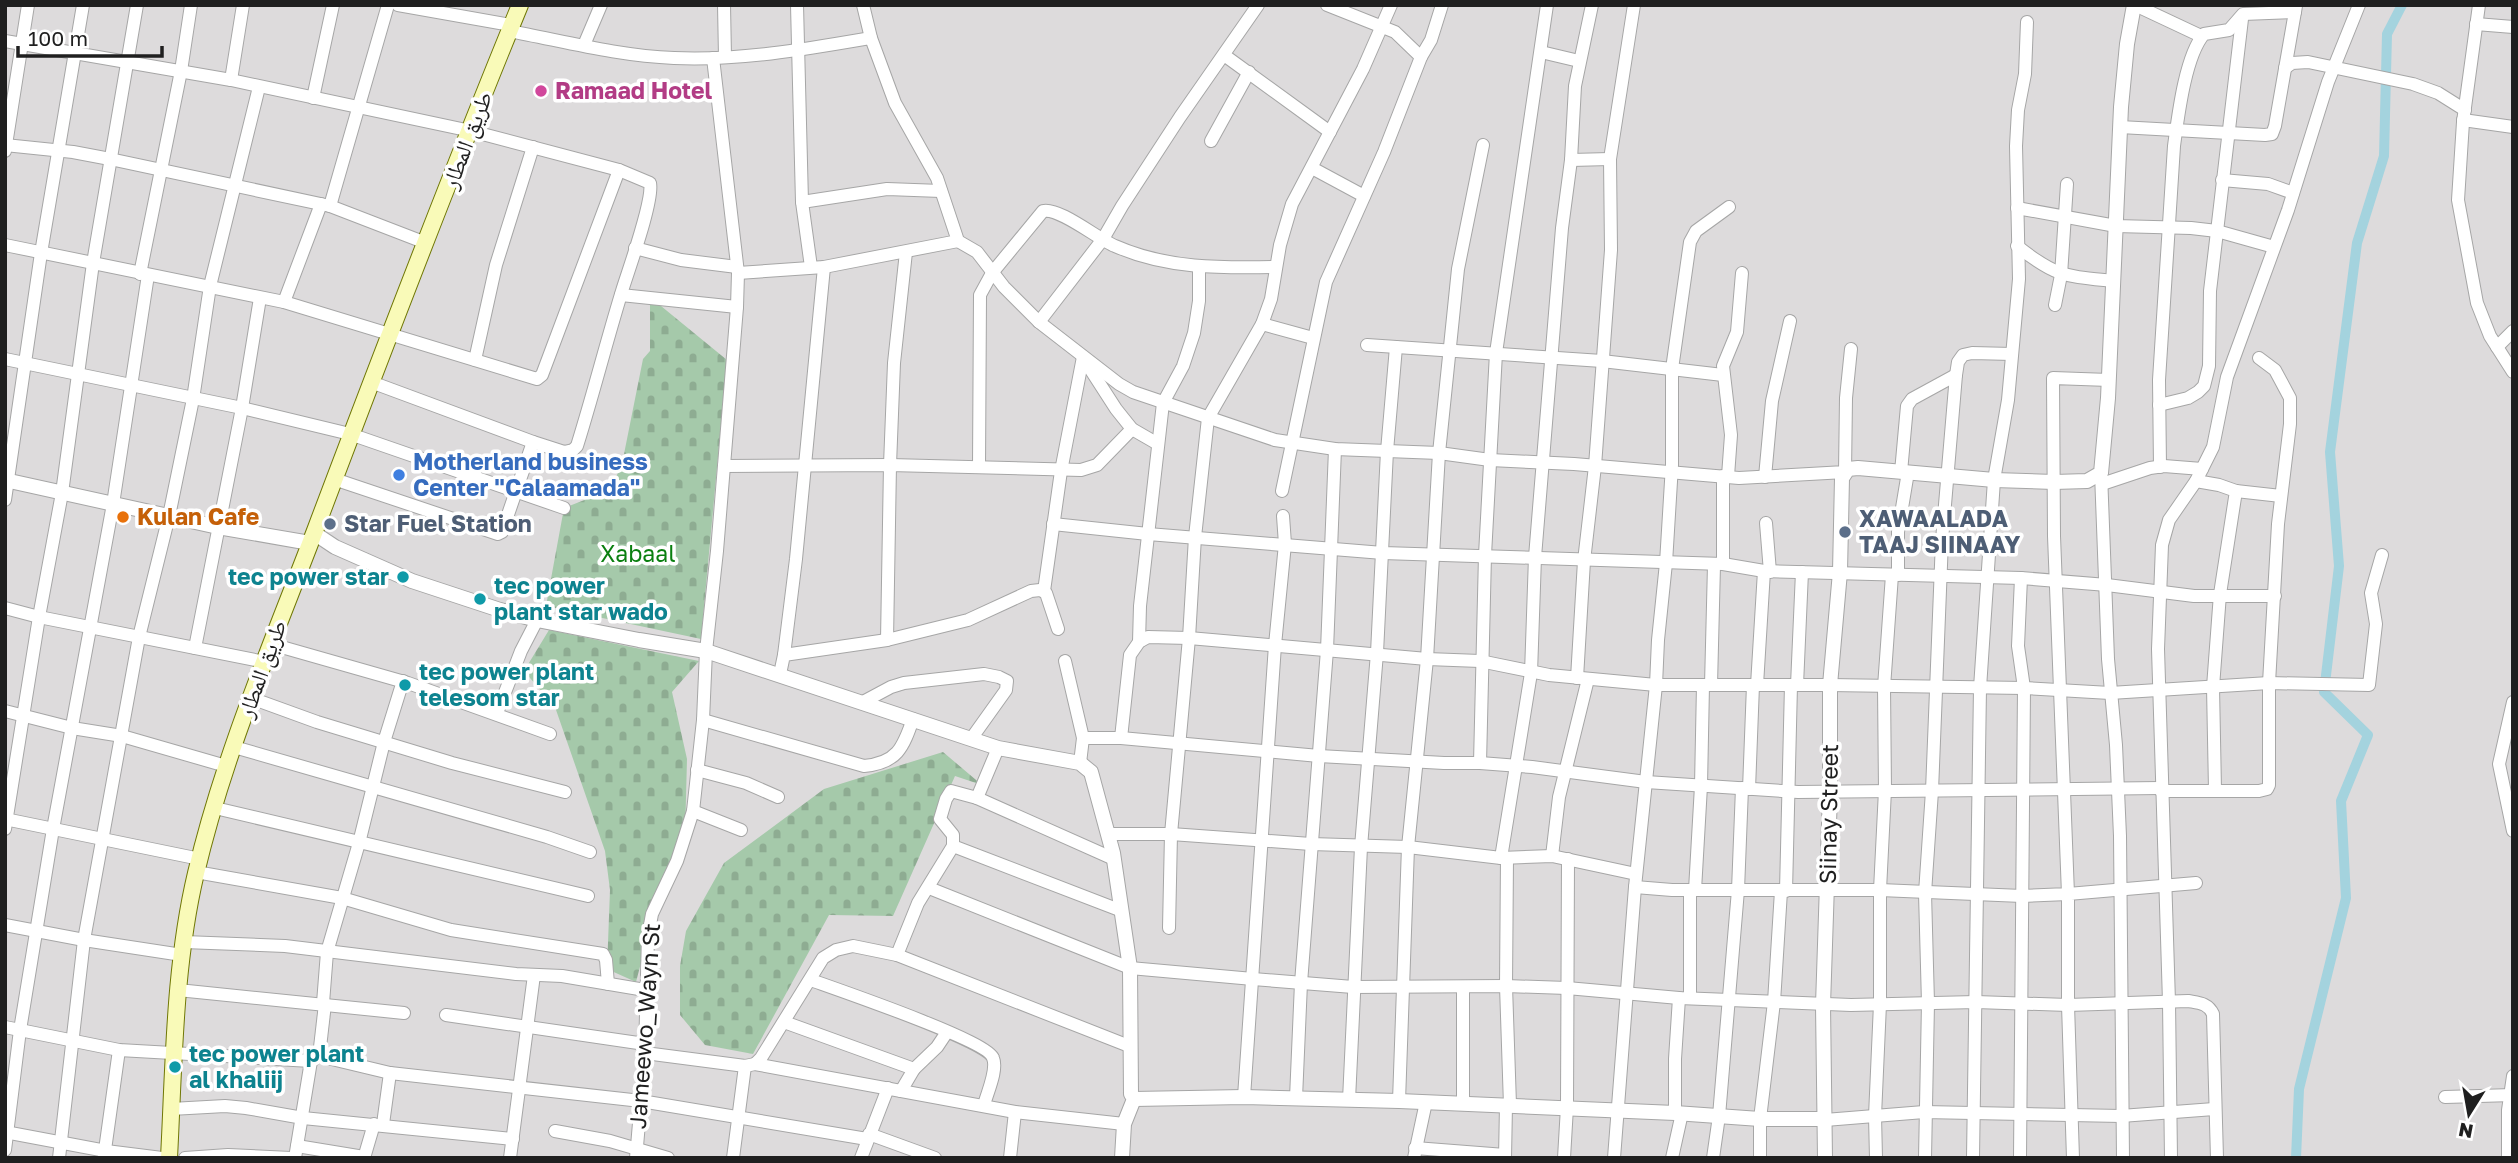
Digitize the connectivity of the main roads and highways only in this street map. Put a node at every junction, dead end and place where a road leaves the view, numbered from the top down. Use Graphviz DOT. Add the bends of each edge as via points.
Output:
graph roads {
  1 [pos="520,5"];
  2 [pos="169,1158"];
  1 -- 2 [label="main road, طريق المطار" via="388,334 226,766 198,866 183,949"];
}
